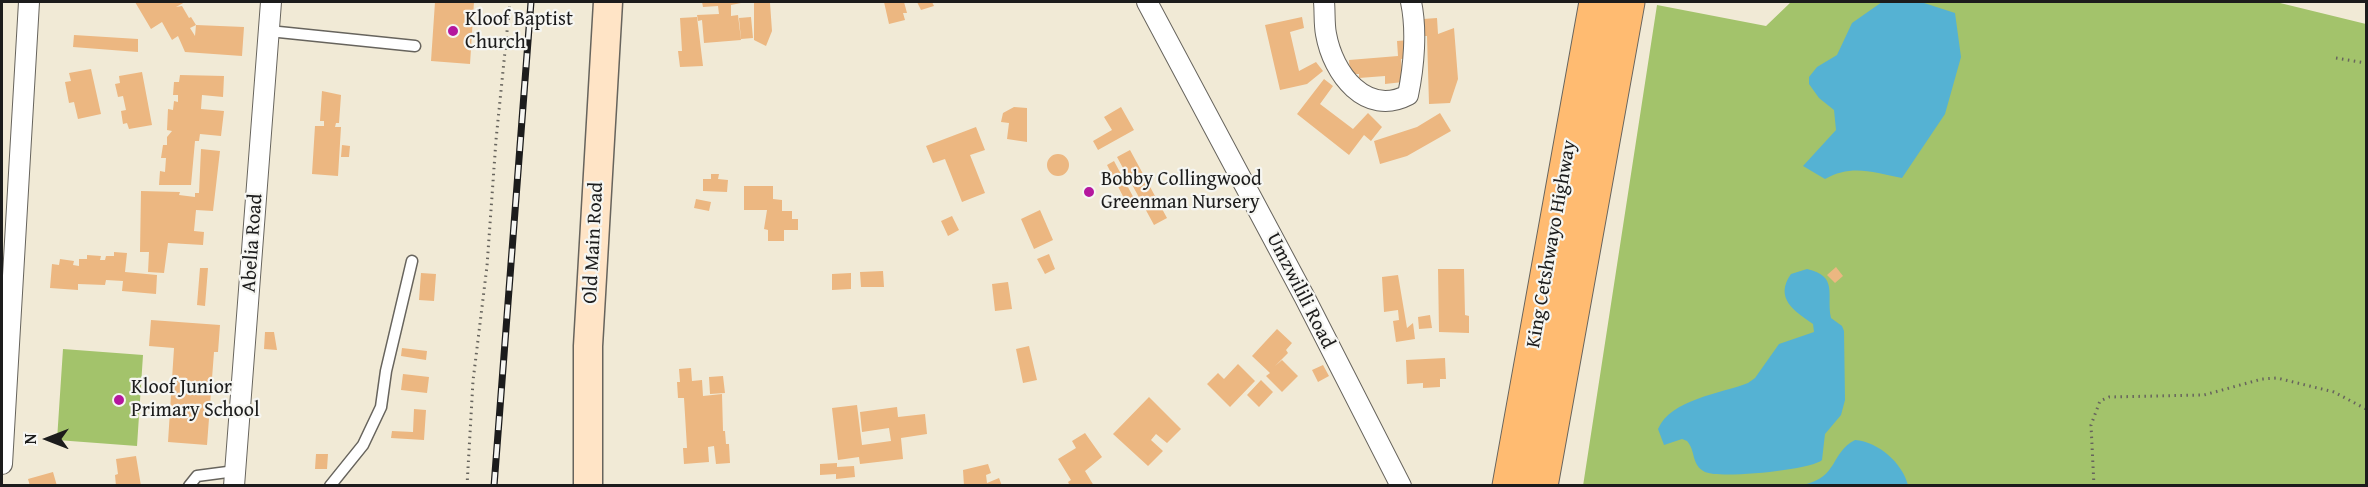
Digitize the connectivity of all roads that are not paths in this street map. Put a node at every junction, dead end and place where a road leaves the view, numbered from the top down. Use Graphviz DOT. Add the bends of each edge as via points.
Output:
graph roads {
  1 [pos="29,2"];
  2 [pos="271,2"];
  3 [pos="608,2"];
  4 [pos="1147,2"];
  5 [pos="1324,2"];
  6 [pos="1411,2"];
  7 [pos="1584,2"];
  8 [pos="1596,2"];
  9 [pos="1628,2"];
  10 [pos="269,31"];
  11 [pos="415,46"];
  12 [pos="1570,145"];
  13 [pos="412,261"];
  14 [pos="2,464"];
  15 [pos="235,478"];
  16 [pos="189,486"];
  17 [pos="330,486"];
  18 [pos="588,486"];
  19 [pos="1401,486"];
  20 [pos="1509,486"];
  21 [pos="1540,486"];
  1 -- 14 [label="street"];
  2 -- 10 [label="street, Abelia Road"];
  3 -- 18 [label="street, Old Main Road" via="588,346"];
  4 -- 19 [label="street, Umzwilili Road"];
  5 -- 6 [label="street" via="1326,36 1342,75 1362,97 1384,103 1408,95 1412,75"];
  7 -- 12 [label="highway"];
  8 -- 12 [label="highway, King Cetshwayo Highway"];
  9 -- 21 [label="highway, King Cetshwayo Highway"];
  10 -- 11 [label="lane"];
  10 -- 15 [label="street, Abelia Road"];
  12 -- 20 [label="highway, King Cetshwayo Highway"];
  13 -- 17 [label="lane" via="381,407 363,445"];
  15 -- 16 [label="lane" via="197,476"];
}
